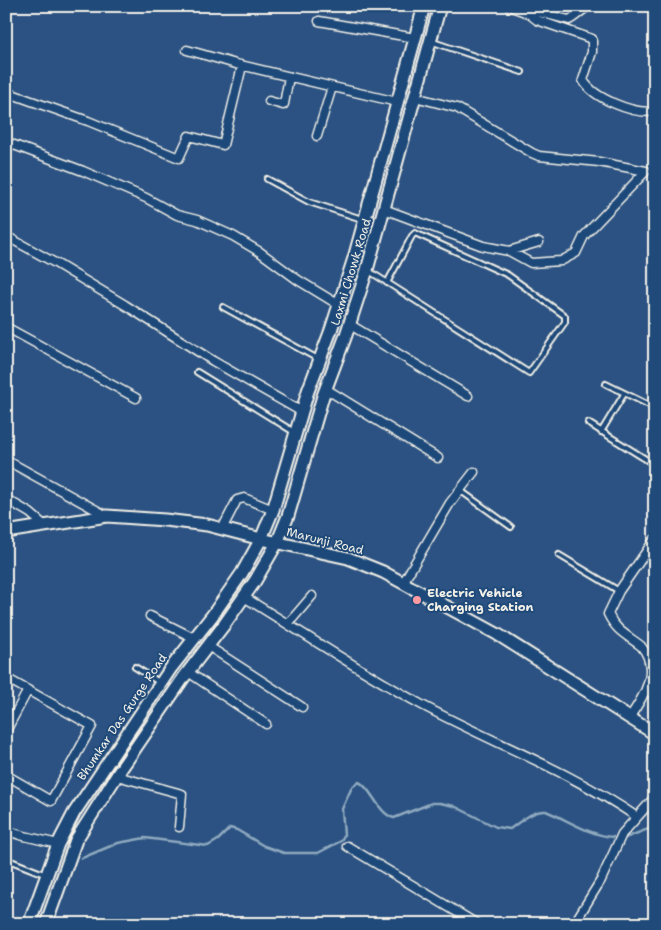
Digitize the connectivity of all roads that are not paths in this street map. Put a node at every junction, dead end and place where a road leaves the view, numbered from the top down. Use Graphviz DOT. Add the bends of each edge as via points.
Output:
graph roads {
  1 [pos="424,6"];
  2 [pos="440,6"];
  3 [pos="509,6"];
  4 [pos="589,6"];
  5 [pos="528,13"];
  6 [pos="319,21"];
  7 [pos="415,38"];
  8 [pos="431,41"];
  9 [pos="187,50"];
  10 [pos="242,66"];
  11 [pos="522,72"];
  12 [pos="289,77"];
  13 [pos="332,87"];
  14 [pos="6,92"];
  15 [pos="269,101"];
  16 [pos="397,102"];
  17 [pos="414,102"];
  18 [pos="655,111"];
  19 [pos="317,136"];
  20 [pos="6,142"];
  21 [pos="267,179"];
  22 [pos="384,209"];
  23 [pos="364,220"];
  24 [pos="6,236"];
  25 [pos="539,242"];
  26 [pos="509,251"];
  27 [pos="367,270"];
  28 [pos="387,283"];
  29 [pos="340,302"];
  30 [pos="355,306"];
  31 [pos="223,307"];
  32 [pos="349,324"];
  33 [pos="6,327"];
  34 [pos="320,360"];
  35 [pos="197,372"];
  36 [pos="606,384"];
  37 [pos="326,389"];
  38 [pos="624,394"];
  39 [pos="468,396"];
  40 [pos="136,398"];
  41 [pos="655,408"];
  42 [pos="302,412"];
  43 [pos="588,423"];
  44 [pos="602,432"];
  45 [pos="296,433"];
  46 [pos="438,458"];
  47 [pos="6,460"];
  48 [pos="655,465"];
  49 [pos="474,472"];
  50 [pos="459,489"];
  51 [pos="6,499"];
  52 [pos="274,510"];
  53 [pos="107,516"];
  54 [pos="45,526"];
  55 [pos="512,527"];
  56 [pos="222,529"];
  57 [pos="6,532"];
  58 [pos="655,538"];
  59 [pos="262,539"];
  60 [pos="277,543"];
  61 [pos="558,555"];
  62 [pos="403,583"];
  63 [pos="619,591"];
  64 [pos="312,596"];
  65 [pos="244,597"];
  66 [pos="150,616"];
  67 [pos="288,624"];
  68 [pos="194,638"];
  69 [pos="208,646"];
  70 [pos="175,663"];
  71 [pos="135,667"];
  72 [pos="188,672"];
  73 [pos="6,678"];
  74 [pos="161,683"];
  75 [pos="28,690"];
  76 [pos="647,692"];
  77 [pos="655,698"];
  78 [pos="302,707"];
  79 [pos="629,718"];
  80 [pos="266,724"];
  81 [pos="6,731"];
  82 [pos="655,734"];
  83 [pos="109,761"];
  84 [pos="119,772"];
  85 [pos="6,775"];
  86 [pos="655,797"];
  87 [pos="637,817"];
  88 [pos="179,827"];
  89 [pos="6,830"];
  90 [pos="60,838"];
  91 [pos="76,840"];
  92 [pos="347,846"];
  93 [pos="6,859"];
  94 [pos="46,875"];
  95 [pos="29,924"];
  96 [pos="46,924"];
  97 [pos="477,924"];
  98 [pos="574,924"];
  1 -- 7 [label="main road, Laxmi Chowk Road"];
  2 -- 8 [label="main road, Laxmi Chowk Road"];
  3 -- 5 [label="street"];
  4 -- 5 [label="street" via="569,20 538,12"];
  5 -- 18 [label="street" via="537,20 592,39 592,52 583,80 586,86 610,102 630,110"];
  6 -- 7 [label="street"];
  7 -- 16 [label="main road, Laxmi Chowk Road"];
  8 -- 11 [label="lane"];
  8 -- 17 [label="main road, Laxmi Chowk Road"];
  9 -- 10 [label="street"];
  10 -- 12 [label="street"];
  10 -- 14 [label="street" via="223,145 189,136 179,158"];
  12 -- 13 [label="street"];
  12 -- 15 [label="street" via="283,105"];
  13 -- 16 [label="street"];
  13 -- 19 [label="street"];
  16 -- 17 [label="main road"];
  16 -- 23 [label="main road, Laxmi Chowk Road"];
  17 -- 22 [label="main road, Laxmi Chowk Road"];
  17 -- 26 [label="street" via="457,108 539,156 646,171 584,236 576,253 561,261 531,263"];
  20 -- 29 [label="street" via="77,168 171,212 233,236 298,280"];
  21 -- 23 [label="lane" via="309,202"];
  22 -- 26 [label="street" via="483,246"];
  22 -- 27 [label="main road, Laxmi Chowk Road"];
  23 -- 29 [label="main road, Laxmi Chowk Road"];
  24 -- 42 [label="street"];
  25 -- 26 [label="street"];
  27 -- 28 [label="lane"];
  27 -- 30 [label="main road, Laxmi Chowk Road"];
  28 -- 28 [label="lane" via="530,373 565,322 565,316 508,275 415,233"];
  29 -- 30 [label="main road"];
  29 -- 34 [label="main road, Laxmi Chowk Road"];
  30 -- 32 [label="main road, Laxmi Chowk Road"];
  31 -- 34 [label="lane"];
  32 -- 37 [label="main road, Laxmi Chowk Road"];
  32 -- 39 [label="street"];
  33 -- 40 [label="street"];
  34 -- 42 [label="main road, Laxmi Chowk Road"];
  35 -- 45 [label="lane"];
  36 -- 38 [label="lane"];
  37 -- 46 [label="street"];
  37 -- 60 [label="main road, Laxmi Chowk Road"];
  38 -- 41 [label="lane"];
  38 -- 44 [label="lane"];
  42 -- 45 [label="main road, Laxmi Chowk Road"];
  43 -- 44 [label="lane"];
  44 -- 48 [label="lane"];
  45 -- 52 [label="main road, Laxmi Chowk Road"];
  47 -- 53 [label="street"];
  49 -- 50 [label="street"];
  50 -- 55 [label="lane"];
  50 -- 62 [label="street"];
  51 -- 54 [label="street"];
  52 -- 56 [label="street" via="244,498 238,500"];
  52 -- 59 [label="main road, Laxmi Chowk Road"];
  53 -- 54 [label="main road, Marunji Road"];
  53 -- 56 [label="main road, Marunji Road"];
  54 -- 57 [label="main road, Marunji Road"];
  56 -- 59 [label="main road, Marunji Road"];
  58 -- 63 [label="street"];
  59 -- 60 [label="main road, Marunji Road"];
  59 -- 68 [label="main road, Bhumkar Das Gurge Road" via="242,573"];
  60 -- 62 [label="main road, Marunji Road" via="348,558"];
  60 -- 65 [label="main road"];
  61 -- 63 [label="lane"];
  62 -- 79 [label="main road, Marunji Road" via="497,634"];
  63 -- 76 [label="street" via="608,614 613,624 642,647 650,658 654,668"];
  64 -- 67 [label="street"];
  65 -- 67 [label="street"];
  65 -- 69 [label="main road"];
  66 -- 68 [label="street"];
  67 -- 87 [label="street" via="423,706 564,776"];
  68 -- 70 [label="main road, Bhumkar Das Gurge Road"];
  69 -- 72 [label="main road"];
  69 -- 78 [label="street"];
  70 -- 72 [label="main road"];
  70 -- 74 [label="main road, Bhumkar Das Gurge Road"];
  71 -- 74 [label="lane"];
  72 -- 80 [label="street"];
  72 -- 84 [label="main road"];
  73 -- 75 [label="street"];
  74 -- 83 [label="main road, Bhumkar Das Gurge Road"];
  75 -- 81 [label="street"];
  75 -- 85 [label="street" via="92,726 51,801"];
  76 -- 77 [label="lane"];
  76 -- 79 [label="street"];
  79 -- 82 [label="main road, Marunji Road"];
  83 -- 84 [label="main road"];
  83 -- 90 [label="main road, Bhumkar Das Gurge Road"];
  84 -- 88 [label="street" via="182,794"];
  84 -- 91 [label="main road"];
  86 -- 87 [label="street"];
  87 -- 98 [label="street" via="622,834"];
  89 -- 90 [label="street" via="20,835"];
  90 -- 91 [label="main road"];
  90 -- 94 [label="main road, Bhumkar Das Gurge Road"];
  91 -- 96 [label="main road"];
  92 -- 97 [label="street"];
  93 -- 94 [label="lane"];
  94 -- 95 [label="main road, Bhumkar Das Gurge Road"];
}
